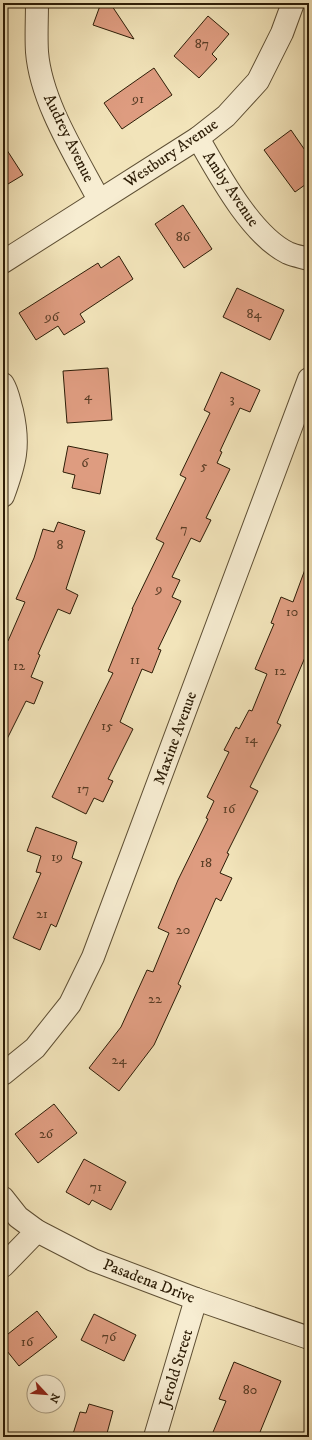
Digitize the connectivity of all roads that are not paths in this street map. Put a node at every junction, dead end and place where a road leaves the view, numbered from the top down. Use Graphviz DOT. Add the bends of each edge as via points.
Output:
graph roads {
  1 [pos="37,3"];
  2 [pos="293,3"];
  3 [pos="198,138"];
  4 [pos="99,200"];
  5 [pos="309,259"];
  6 [pos="3,262"];
  7 [pos="309,378"];
  8 [pos="3,384"];
  9 [pos="3,496"];
  10 [pos="3,1074"];
  11 [pos="3,1198"];
  12 [pos="38,1231"];
  13 [pos="3,1266"];
  14 [pos="196,1299"];
  15 [pos="309,1338"];
  16 [pos="155,1437"];
  1 -- 4 [label="street, Audrey Avenue" via="37,52 42,78 54,113"];
  2 -- 3 [label="street, Westbury Avenue" via="282,33 258,81 226,116"];
  3 -- 4 [label="street, Westbury Avenue"];
  3 -- 5 [label="street, Amby Avenue" via="240,207 262,234 288,252"];
  4 -- 6 [label="street, Westbury Avenue"];
  7 -- 10 [label="street, Maxine Avenue" via="93,957 70,1004 35,1048"];
  8 -- 9 [label="street" via="16,428 17,442 12,471"];
  11 -- 12 [label="street, Pasadena Drive" via="18,1217"];
  12 -- 13 [label="street"];
  12 -- 14 [label="street, Pasadena Drive" via="92,1260"];
  14 -- 15 [label="street, Pasadena Drive"];
  14 -- 16 [label="street, Jerold Street"];
}
